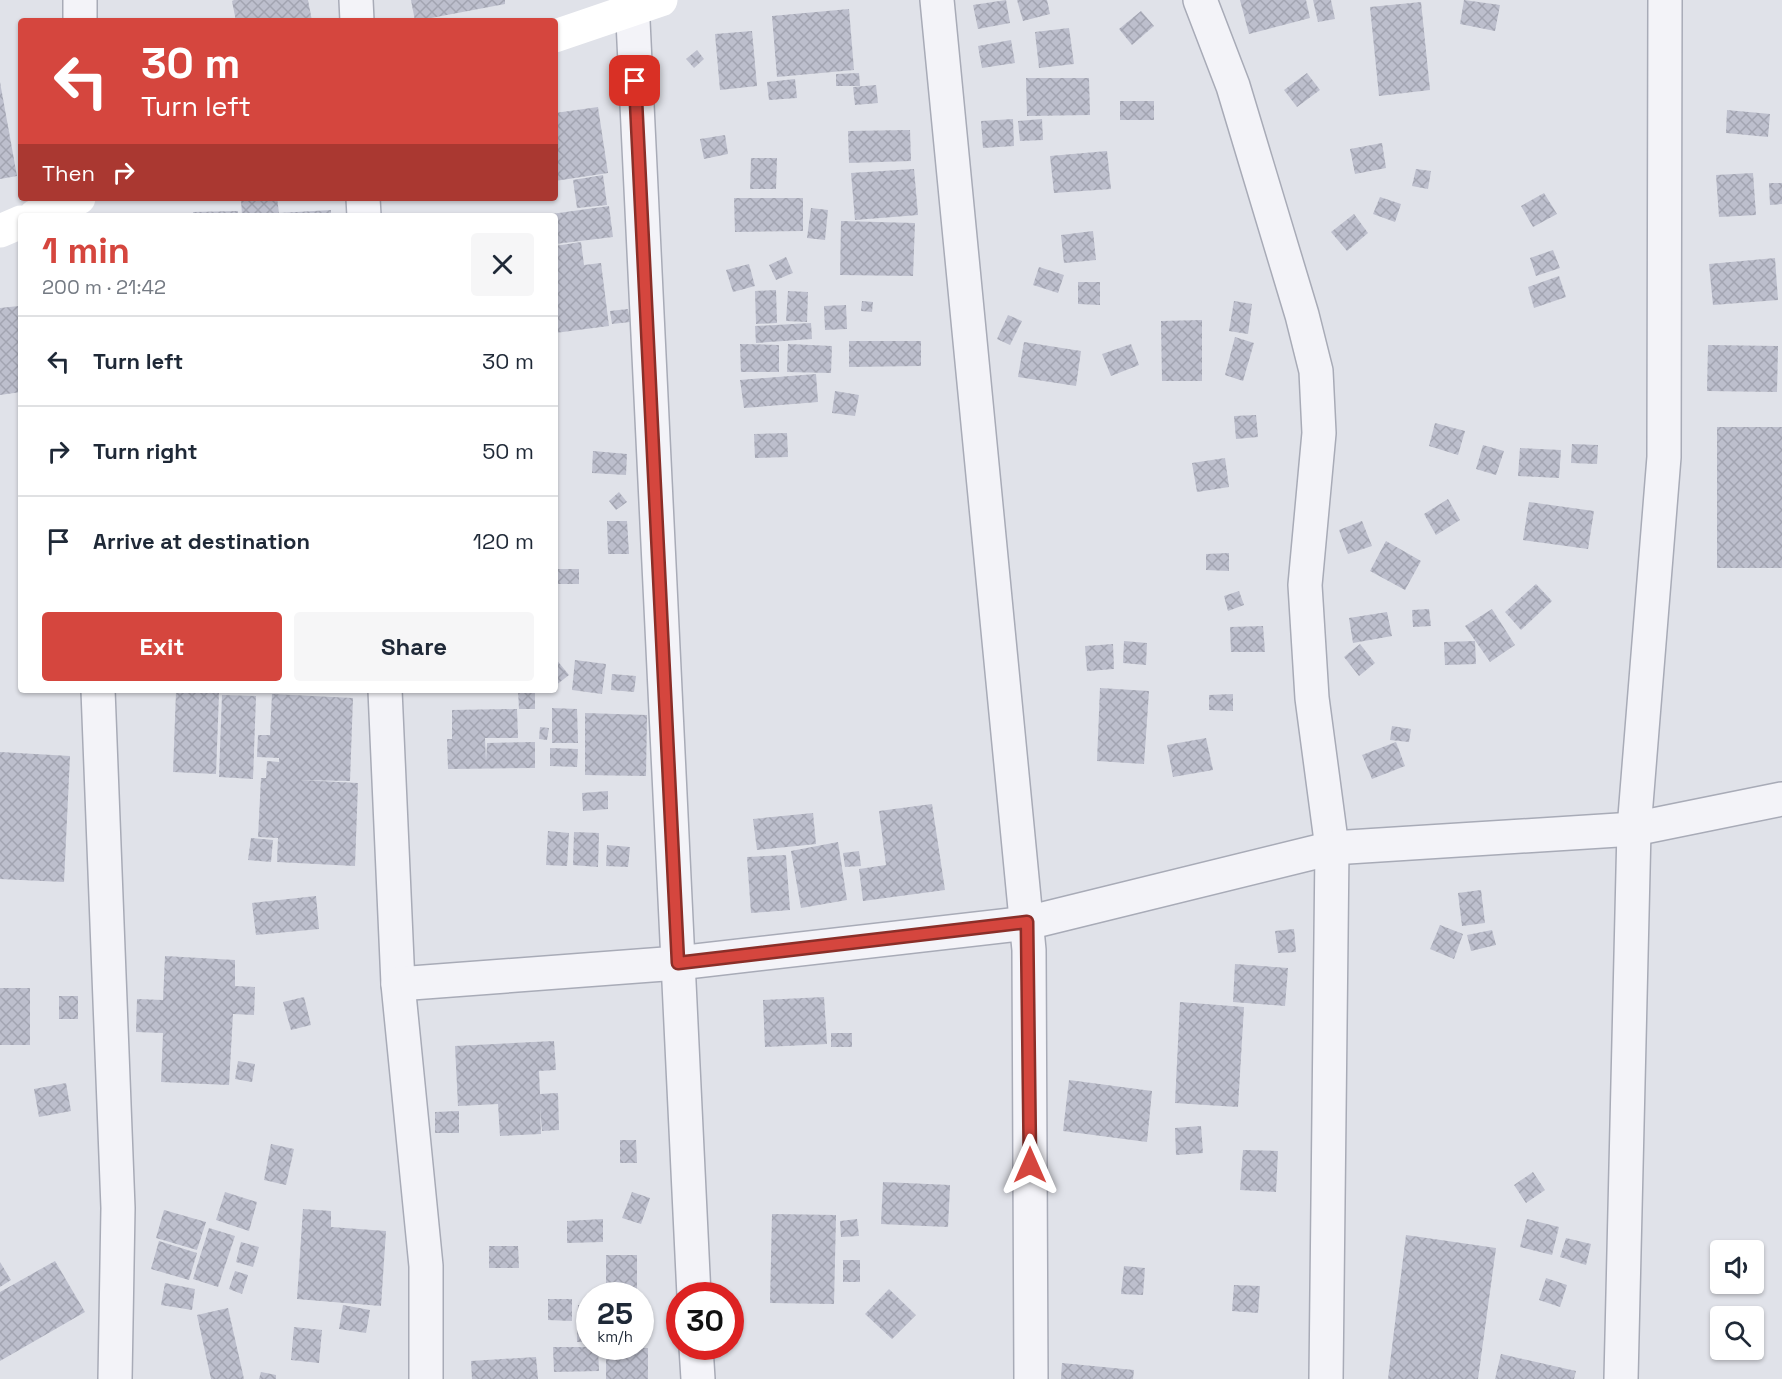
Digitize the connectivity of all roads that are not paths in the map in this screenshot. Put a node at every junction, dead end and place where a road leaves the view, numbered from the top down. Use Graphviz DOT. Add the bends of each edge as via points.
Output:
graph roads {
  1 [pos="80,0"];
  2 [pos="356,0"];
  3 [pos="937,0"];
  4 [pos="1200,0"];
  5 [pos="1665,0"];
  6 [pos="642,3"];
  7 [pos="80,18"];
  8 [pos="357,18"];
  9 [pos="558,35"];
  10 [pos="72,201"];
  11 [pos="42,213"];
  12 [pos="18,223"];
  13 [pos="0,231"];
  14 [pos="98,693"];
  15 [pos="385,693"];
  16 [pos="1782,799"];
  17 [pos="1634,829"];
  18 [pos="1332,848"];
  19 [pos="1027,922"];
  20 [pos="678,963"];
  21 [pos="398,984"];
  22 [pos="693,1282"];
  23 [pos="697,1360"];
  24 [pos="115,1379"];
  25 [pos="426,1379"];
  26 [pos="698,1379"];
  27 [pos="1031,1379"];
  28 [pos="1326,1379"];
  29 [pos="1621,1379"];
  1 -- 7 [label="street"];
  2 -- 8 [label="street"];
  3 -- 19 [label="street"];
  4 -- 18 [label="street" via="1233,86 1316,372 1320,433 1305,585 1312,698"];
  5 -- 17 [label="street" via="1664,457"];
  6 -- 9 [label="street"];
  6 -- 20 [label="street"];
  10 -- 11 [label="street"];
  12 -- 13 [label="street"];
  14 -- 24 [label="street" via="118,1208"];
  15 -- 21 [label="street"];
  16 -- 17 [label="street"];
  17 -- 18 [label="street"];
  17 -- 29 [label="street"];
  18 -- 19 [label="street"];
  18 -- 28 [label="street"];
  19 -- 20 [label="street"];
  19 -- 27 [label="street"];
  20 -- 21 [label="street"];
  20 -- 22 [label="street"];
  21 -- 25 [label="street" via="426,1266"];
  23 -- 26 [label="street"];
}
